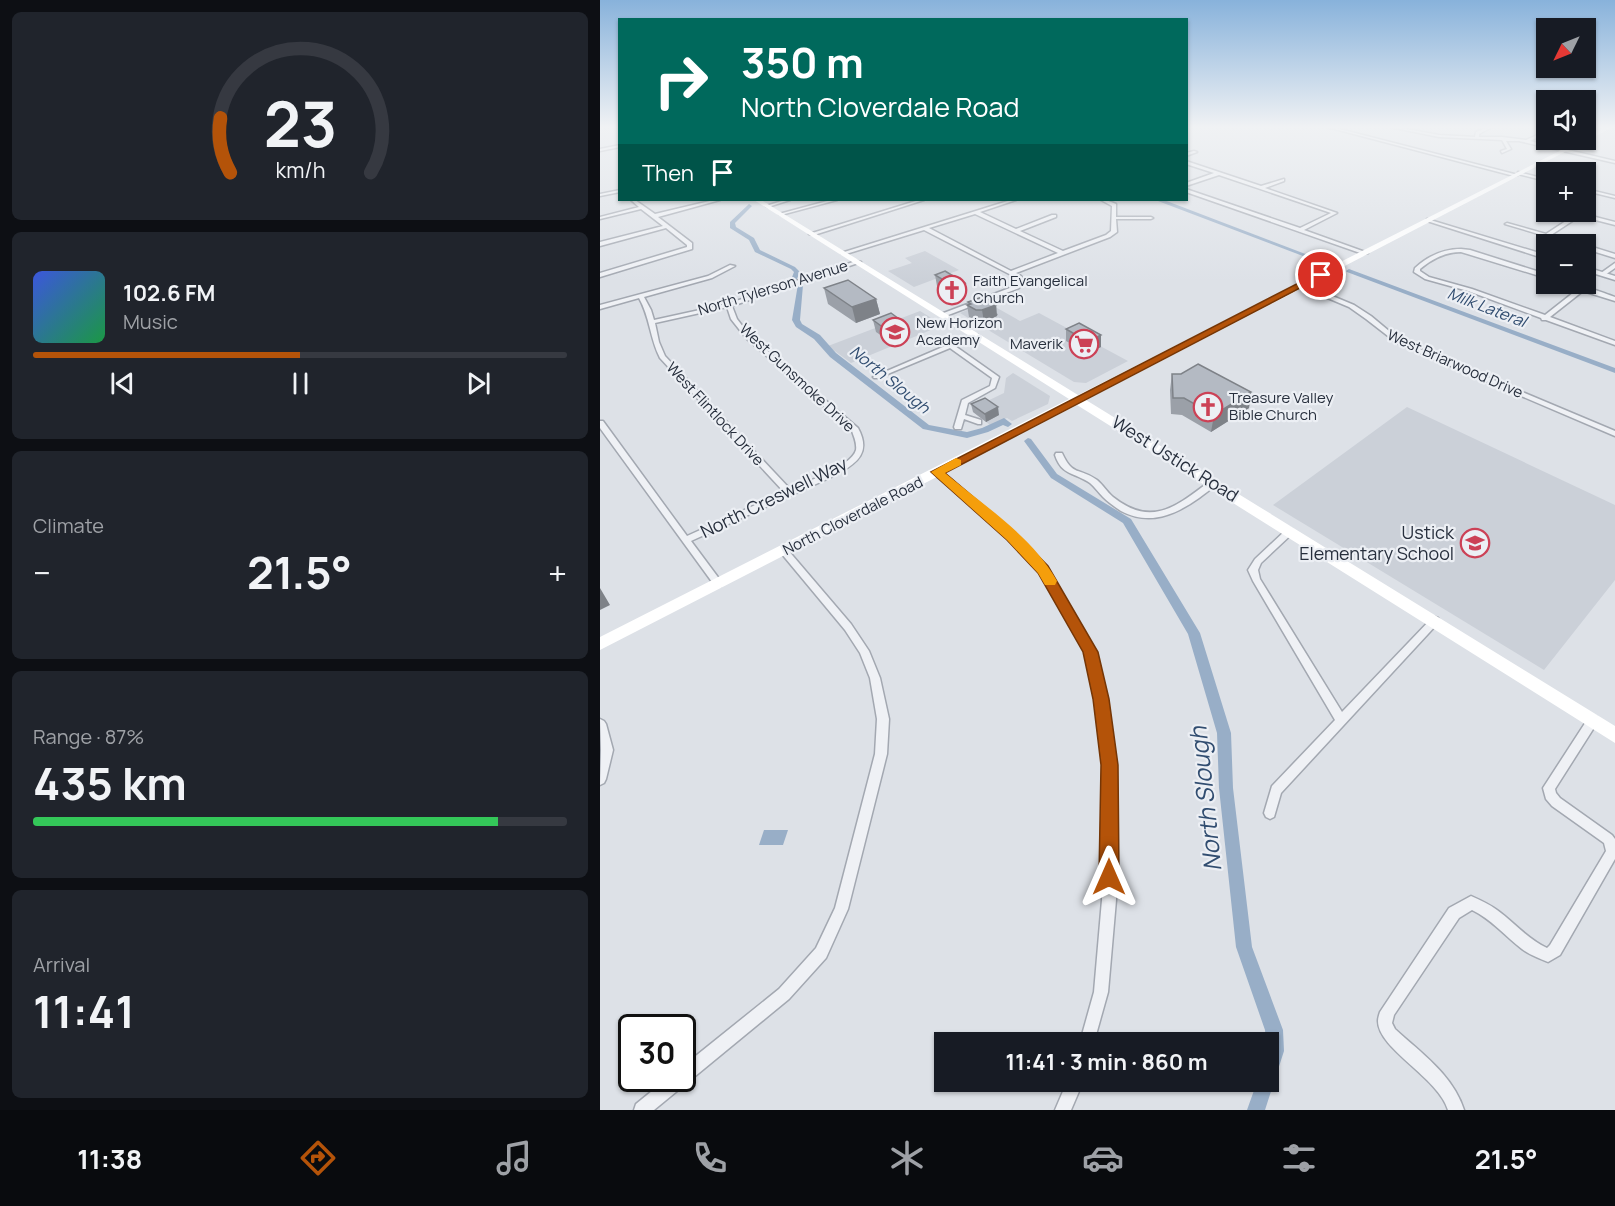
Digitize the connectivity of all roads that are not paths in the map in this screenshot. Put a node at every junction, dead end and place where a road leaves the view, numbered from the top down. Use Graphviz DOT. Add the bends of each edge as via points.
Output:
graph roads {
  1 [pos="1205,179"];
  2 [pos="1237,179"];
  3 [pos="1509,179"];
  4 [pos="1282,180"];
  5 [pos="1188,186"];
  6 [pos="1263,187"];
  7 [pos="1188,188"];
  8 [pos="618,190"];
  9 [pos="1596,192"];
  10 [pos="600,195"];
  11 [pos="1615,196"];
  12 [pos="634,201"];
  13 [pos="714,201"];
  14 [pos="759,201"];
  15 [pos="785,201"];
  16 [pos="831,201"];
  17 [pos="919,201"];
  18 [pos="1011,201"];
  19 [pos="1105,201"];
  20 [pos="768,206"];
  21 [pos="643,207"];
  22 [pos="975,212"];
  23 [pos="782,214"];
  24 [pos="654,216"];
  25 [pos="1054,216"];
  26 [pos="600,218"];
  27 [pos="1114,218"];
  28 [pos="1151,218"];
  29 [pos="1596,219"];
  30 [pos="1429,220"];
  31 [pos="1568,222"];
  32 [pos="1507,224"];
  33 [pos="1615,224"];
  34 [pos="667,226"];
  35 [pos="925,228"];
  36 [pos="1016,231"];
  37 [pos="1300,231"];
  38 [pos="812,234"];
  39 [pos="1540,234"];
  40 [pos="1549,234"];
  41 [pos="600,244"];
  42 [pos="1596,250"];
  43 [pos="844,253"];
  44 [pos="1062,253"];
  45 [pos="1365,253"];
  46 [pos="1536,253"];
  47 [pos="1615,256"];
  48 [pos="858,262"];
  49 [pos="1615,265"];
  50 [pos="732,267"];
  51 [pos="1596,272"];
  52 [pos="1011,273"];
  53 [pos="1536,273"];
  54 [pos="1603,274"];
  55 [pos="600,275"];
  56 [pos="1614,276"];
  57 [pos="1301,285"];
  58 [pos="1596,292"];
  59 [pos="1575,294"];
  60 [pos="640,296"];
  61 [pos="1615,299"];
  62 [pos="729,305"];
  63 [pos="600,307"];
  64 [pos="943,315"];
  65 [pos="1544,319"];
  66 [pos="652,322"];
  67 [pos="975,334"];
  68 [pos="1615,343"];
  69 [pos="950,345"];
  70 [pos="876,377"];
  71 [pos="1079,399"];
  72 [pos="961,416"];
  73 [pos="600,423"];
  74 [pos="978,423"];
  75 [pos="958,427"];
  76 [pos="1615,434"];
  77 [pos="860,452"];
  78 [pos="1059,455"];
  79 [pos="937,472"];
  80 [pos="1213,483"];
  81 [pos="789,493"];
  82 [pos="1290,531"];
  83 [pos="686,540"];
  84 [pos="784,551"];
  85 [pos="718,584"];
  86 [pos="1435,621"];
  87 [pos="600,644"];
  88 [pos="1341,720"];
  89 [pos="1593,720"];
  90 [pos="600,724"];
  91 [pos="1615,735"];
  92 [pos="600,779"];
  93 [pos="1270,813"];
  94 [pos="1091,1032"];
  95 [pos="696,1066"];
  96 [pos="664,1092"];
  97 [pos="1071,1092"];
  98 [pos="642,1110"];
  99 [pos="1063,1110"];
  100 [pos="1456,1110"];
  1 -- 5 [label="street"];
  2 -- 6 [label="street"];
  3 -- 30 [label="main road, North Cloverdale Road"];
  4 -- 6 [label="street"];
  6 -- 37 [label="street" via="1335,213"];
  7 -- 37 [label="street"];
  8 -- 10 [label="street"];
  9 -- 11 [label="street"];
  12 -- 21 [label="street"];
  13 -- 24 [label="street"];
  14 -- 20 [label="main road, West Ustick Road"];
  15 -- 20 [label="street"];
  16 -- 23 [label="street"];
  17 -- 38 [label="street"];
  18 -- 22 [label="street"];
  19 -- 27 [label="street" via="1114,205"];
  20 -- 23 [label="main road, West Ustick Road"];
  21 -- 24 [label="street"];
  21 -- 26 [label="street"];
  22 -- 35 [label="street"];
  22 -- 36 [label="street"];
  23 -- 38 [label="main road, West Ustick Road"];
  24 -- 34 [label="street"];
  25 -- 36 [label="street"];
  27 -- 28 [label="street"];
  27 -- 44 [label="street" via="1112,234"];
  29 -- 33 [label="street"];
  30 -- 45 [label="main road, North Cloverdale Road"];
  30 -- 46 [label="street"];
  31 -- 40 [label="street"];
  32 -- 39 [label="street"];
  34 -- 41 [label="street"];
  34 -- 55 [label="street" via="690,248"];
  35 -- 43 [label="street"];
  35 -- 52 [label="street"];
  36 -- 44 [label="street"];
  37 -- 45 [label="street"];
  38 -- 43 [label="main road, West Ustick Road"];
  42 -- 47 [label="street"];
  43 -- 48 [label="main road, West Ustick Road"];
  44 -- 52 [label="street"];
  45 -- 57 [label="main road, North Cloverdale Road"];
  48 -- 62 [label="street, North Tylerson Avenue"];
  48 -- 64 [label="main road, West Ustick Road"];
  49 -- 54 [label="street"];
  50 -- 60 [label="street"];
  51 -- 54 [label="street"];
  52 -- 64 [label="street" via="1021,281 1017,286"];
  53 -- 65 [label="street" via="1457,249 1447,250 1418,267 1417,272"];
  54 -- 56 [label="street"];
  57 -- 71 [label="main road, North Cloverdale Road"];
  57 -- 76 [label="street, West Briarwood Drive" via="1359,310 1399,342"];
  58 -- 61 [label="street"];
  59 -- 65 [label="street"];
  60 -- 63 [label="street"];
  60 -- 66 [label="street, West Flintlock Drive"];
  62 -- 66 [label="street, North Tylerson Avenue"];
  62 -- 77 [label="street, West Gunsmoke Drive" via="748,337 855,430 861,440"];
  64 -- 67 [label="main road, West Ustick Road"];
  65 -- 68 [label="street"];
  66 -- 81 [label="street, West Flintlock Drive" via="662,357"];
  67 -- 69 [label="street"];
  67 -- 71 [label="main road, West Ustick Road"];
  69 -- 70 [label="street"];
  69 -- 72 [label="street" via="996,377 993,387 965,402"];
  71 -- 79 [label="main road, North Cloverdale Road"];
  71 -- 80 [label="main road, West Ustick Road"];
  72 -- 74 [label="street"];
  72 -- 75 [label="street"];
  73 -- 83 [label="street"];
  77 -- 81 [label="street, North Creswell Way" via="835,472"];
  78 -- 80 [label="street" via="1062,465 1071,472 1094,482 1109,498 1143,516 1167,514"];
  79 -- 84 [label="main road, North Cloverdale Road"];
  79 -- 94 [label="street" via="1043,569 1090,652 1110,765 1109,900 1101,992"];
  80 -- 82 [label="main road, West Ustick Road"];
  81 -- 83 [label="street, North Creswell Way"];
  82 -- 86 [label="main road, West Ustick Road"];
  82 -- 88 [label="street" via="1253,570"];
  83 -- 85 [label="street"];
  84 -- 85 [label="main road, North Cloverdale Road"];
  84 -- 95 [label="street" via="864,651 875,678 883,718 881,754 842,909 821,953 784,994"];
  85 -- 87 [label="main road, North Cloverdale Road"];
  86 -- 88 [label="street"];
  86 -- 89 [label="main road, West Ustick Road"];
  88 -- 93 [label="street" via="1276,790"];
  89 -- 91 [label="main road, West Ustick Road"];
  89 -- 100 [label="street" via="1549,788 1550,795 1608,838 1612,852 1555,950 1548,955 1538,952 1488,911 1471,903 1454,913 1387,1012 1385,1023 1390,1034 1442,1084"];
  90 -- 92 [label="street" via="607,750"];
  96 -- 98 [label="street"];
  97 -- 99 [label="street"];
}
